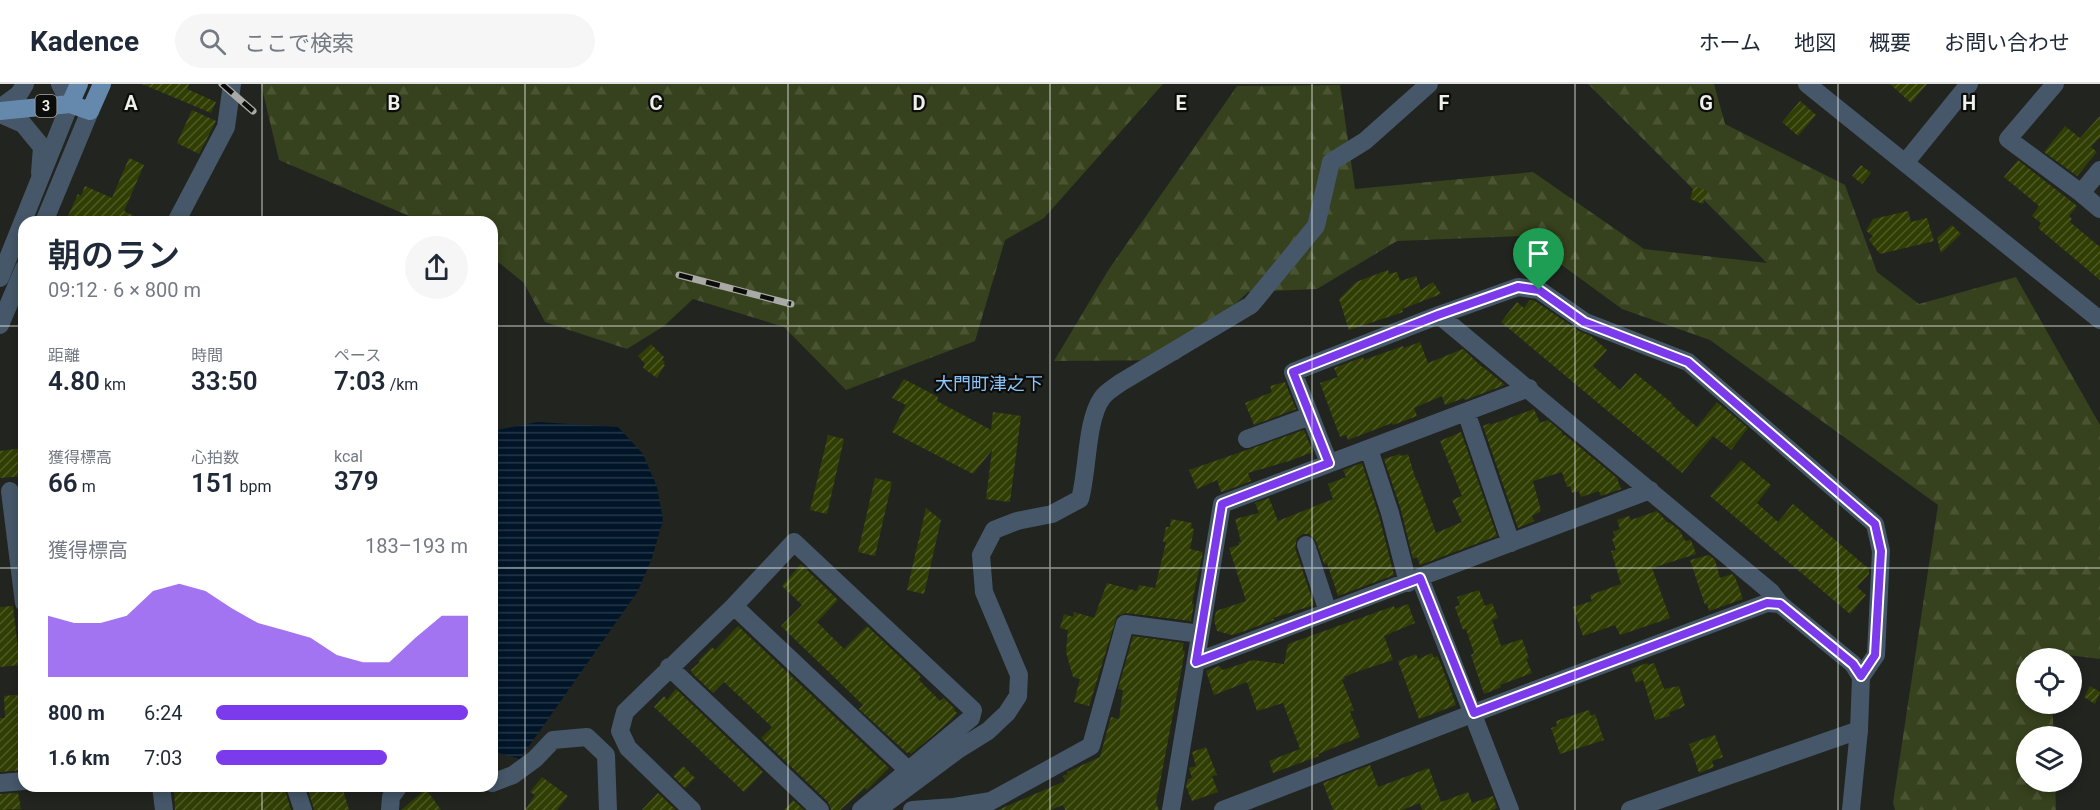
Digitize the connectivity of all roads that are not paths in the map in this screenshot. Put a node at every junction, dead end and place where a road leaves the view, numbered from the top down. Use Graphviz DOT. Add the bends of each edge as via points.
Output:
graph roads {
  1 [pos="25,84"];
  2 [pos="60,84"];
  3 [pos="79,84"];
  4 [pos="102,84"];
  5 [pos="232,84"];
  6 [pos="1429,84"];
  7 [pos="1807,84"];
  8 [pos="1970,84"];
  9 [pos="2055,84"];
  10 [pos="70,104"];
  11 [pos="0,111"];
  12 [pos="90,111"];
  13 [pos="1905,163"];
  14 [pos="2100,171"];
  15 [pos="39,181"];
  16 [pos="2081,193"];
  17 [pos="2100,209"];
  18 [pos="25,216"];
  19 [pos="46,216"];
  20 [pos="179,216"];
  21 [pos="18,234"];
  22 [pos="0,279"];
  23 [pos="18,282"];
  24 [pos="1438,315"];
  25 [pos="2100,320"];
  26 [pos="0,325"];
  27 [pos="1529,388"];
  28 [pos="1466,412"];
  29 [pos="1310,416"];
  30 [pos="1247,439"];
  31 [pos="1369,448"];
  32 [pos="1329,463"];
  33 [pos="11,490"];
  34 [pos="1650,490"];
  35 [pos="1511,543"];
  36 [pos="1306,545"];
  37 [pos="18,551"];
  38 [pos="1414,580"];
  39 [pos="1780,604"];
  40 [pos="734,606"];
  41 [pos="1328,612"];
  42 [pos="1200,634"];
  43 [pos="1196,662"];
  44 [pos="669,667"];
  45 [pos="1861,676"];
  46 [pos="1474,713"];
  47 [pos="1859,730"];
  48 [pos="909,771"];
  49 [pos="498,781"];
  50 [pos="18,782"];
  51 [pos="0,783"];
  52 [pos="162,792"];
  53 [pos="297,792"];
  54 [pos="395,792"];
  55 [pos="164,810"];
  56 [pos="303,810"];
  57 [pos="390,810"];
  58 [pos="608,810"];
  59 [pos="692,810"];
  60 [pos="820,810"];
  61 [pos="861,810"];
  62 [pos="877,810"];
  63 [pos="912,810"];
  64 [pos="1171,810"];
  65 [pos="1223,810"];
  66 [pos="1510,810"];
  67 [pos="1630,810"];
  68 [pos="1851,810"];
  1 -- 11 [label="street"];
  2 -- 10 [label="street"];
  3 -- 10 [label="main road, 3"];
  4 -- 12 [label="main road"];
  5 -- 20 [label="street" via="226,128"];
  6 -- 62 [label="street" via="1365,141 1331,162 1316,226 1251,305 1120,382 1102,398 1091,427 1080,499 1052,514 994,530 981,555 984,592 1019,675 1018,696 988,731"];
  7 -- 13 [label="street"];
  8 -- 13 [label="street"];
  9 -- 16 [label="street" via="2008,139"];
  10 -- 11 [label="main road, 3"];
  10 -- 12 [label="main road, 3"];
  10 -- 15 [label="street"];
  11 -- 15 [label="street" via="23,124 42,147"];
  12 -- 19 [label="street"];
  13 -- 25 [label="street"];
  14 -- 16 [label="street"];
  15 -- 18 [label="street"];
  16 -- 17 [label="street"];
  21 -- 22 [label="street"];
  23 -- 26 [label="street"];
  24 -- 27 [label="street"];
  24 -- 29 [label="street" via="1293,372"];
  24 -- 45 [label="street" via="1518,287 1539,290 1584,322 1688,362 1875,524 1881,551 1875,655"];
  27 -- 28 [label="street"];
  27 -- 34 [label="street"];
  28 -- 31 [label="street"];
  28 -- 35 [label="street"];
  29 -- 30 [label="street"];
  29 -- 32 [label="street"];
  31 -- 32 [label="street"];
  31 -- 38 [label="street"];
  32 -- 42 [label="street" via="1222,504"];
  33 -- 37 [label="street"];
  34 -- 35 [label="street"];
  34 -- 39 [label="street" via="1771,592"];
  35 -- 38 [label="street"];
  36 -- 41 [label="street"];
  38 -- 41 [label="street"];
  38 -- 46 [label="street"];
  39 -- 45 [label="street" via="1853,664"];
  39 -- 46 [label="street" via="1767,603"];
  40 -- 44 [label="street"];
  40 -- 48 [label="street"];
  40 -- 48 [label="street" via="794,542 973,710 971,718"];
  41 -- 43 [label="street"];
  42 -- 43 [label="street"];
  42 -- 63 [label="street" via="1125,624 1091,746 991,801"];
  43 -- 64 [label="street"];
  44 -- 59 [label="street" via="625,712 620,731 628,748"];
  44 -- 60 [label="street"];
  45 -- 47 [label="street"];
  46 -- 65 [label="street"];
  46 -- 66 [label="street"];
  47 -- 67 [label="street"];
  47 -- 68 [label="street"];
  48 -- 61 [label="street"];
  49 -- 58 [label="street" via="535,759 553,740 587,737 606,755"];
  50 -- 51 [label="street"];
  52 -- 55 [label="street"];
  53 -- 56 [label="street"];
  54 -- 57 [label="street"];
}
